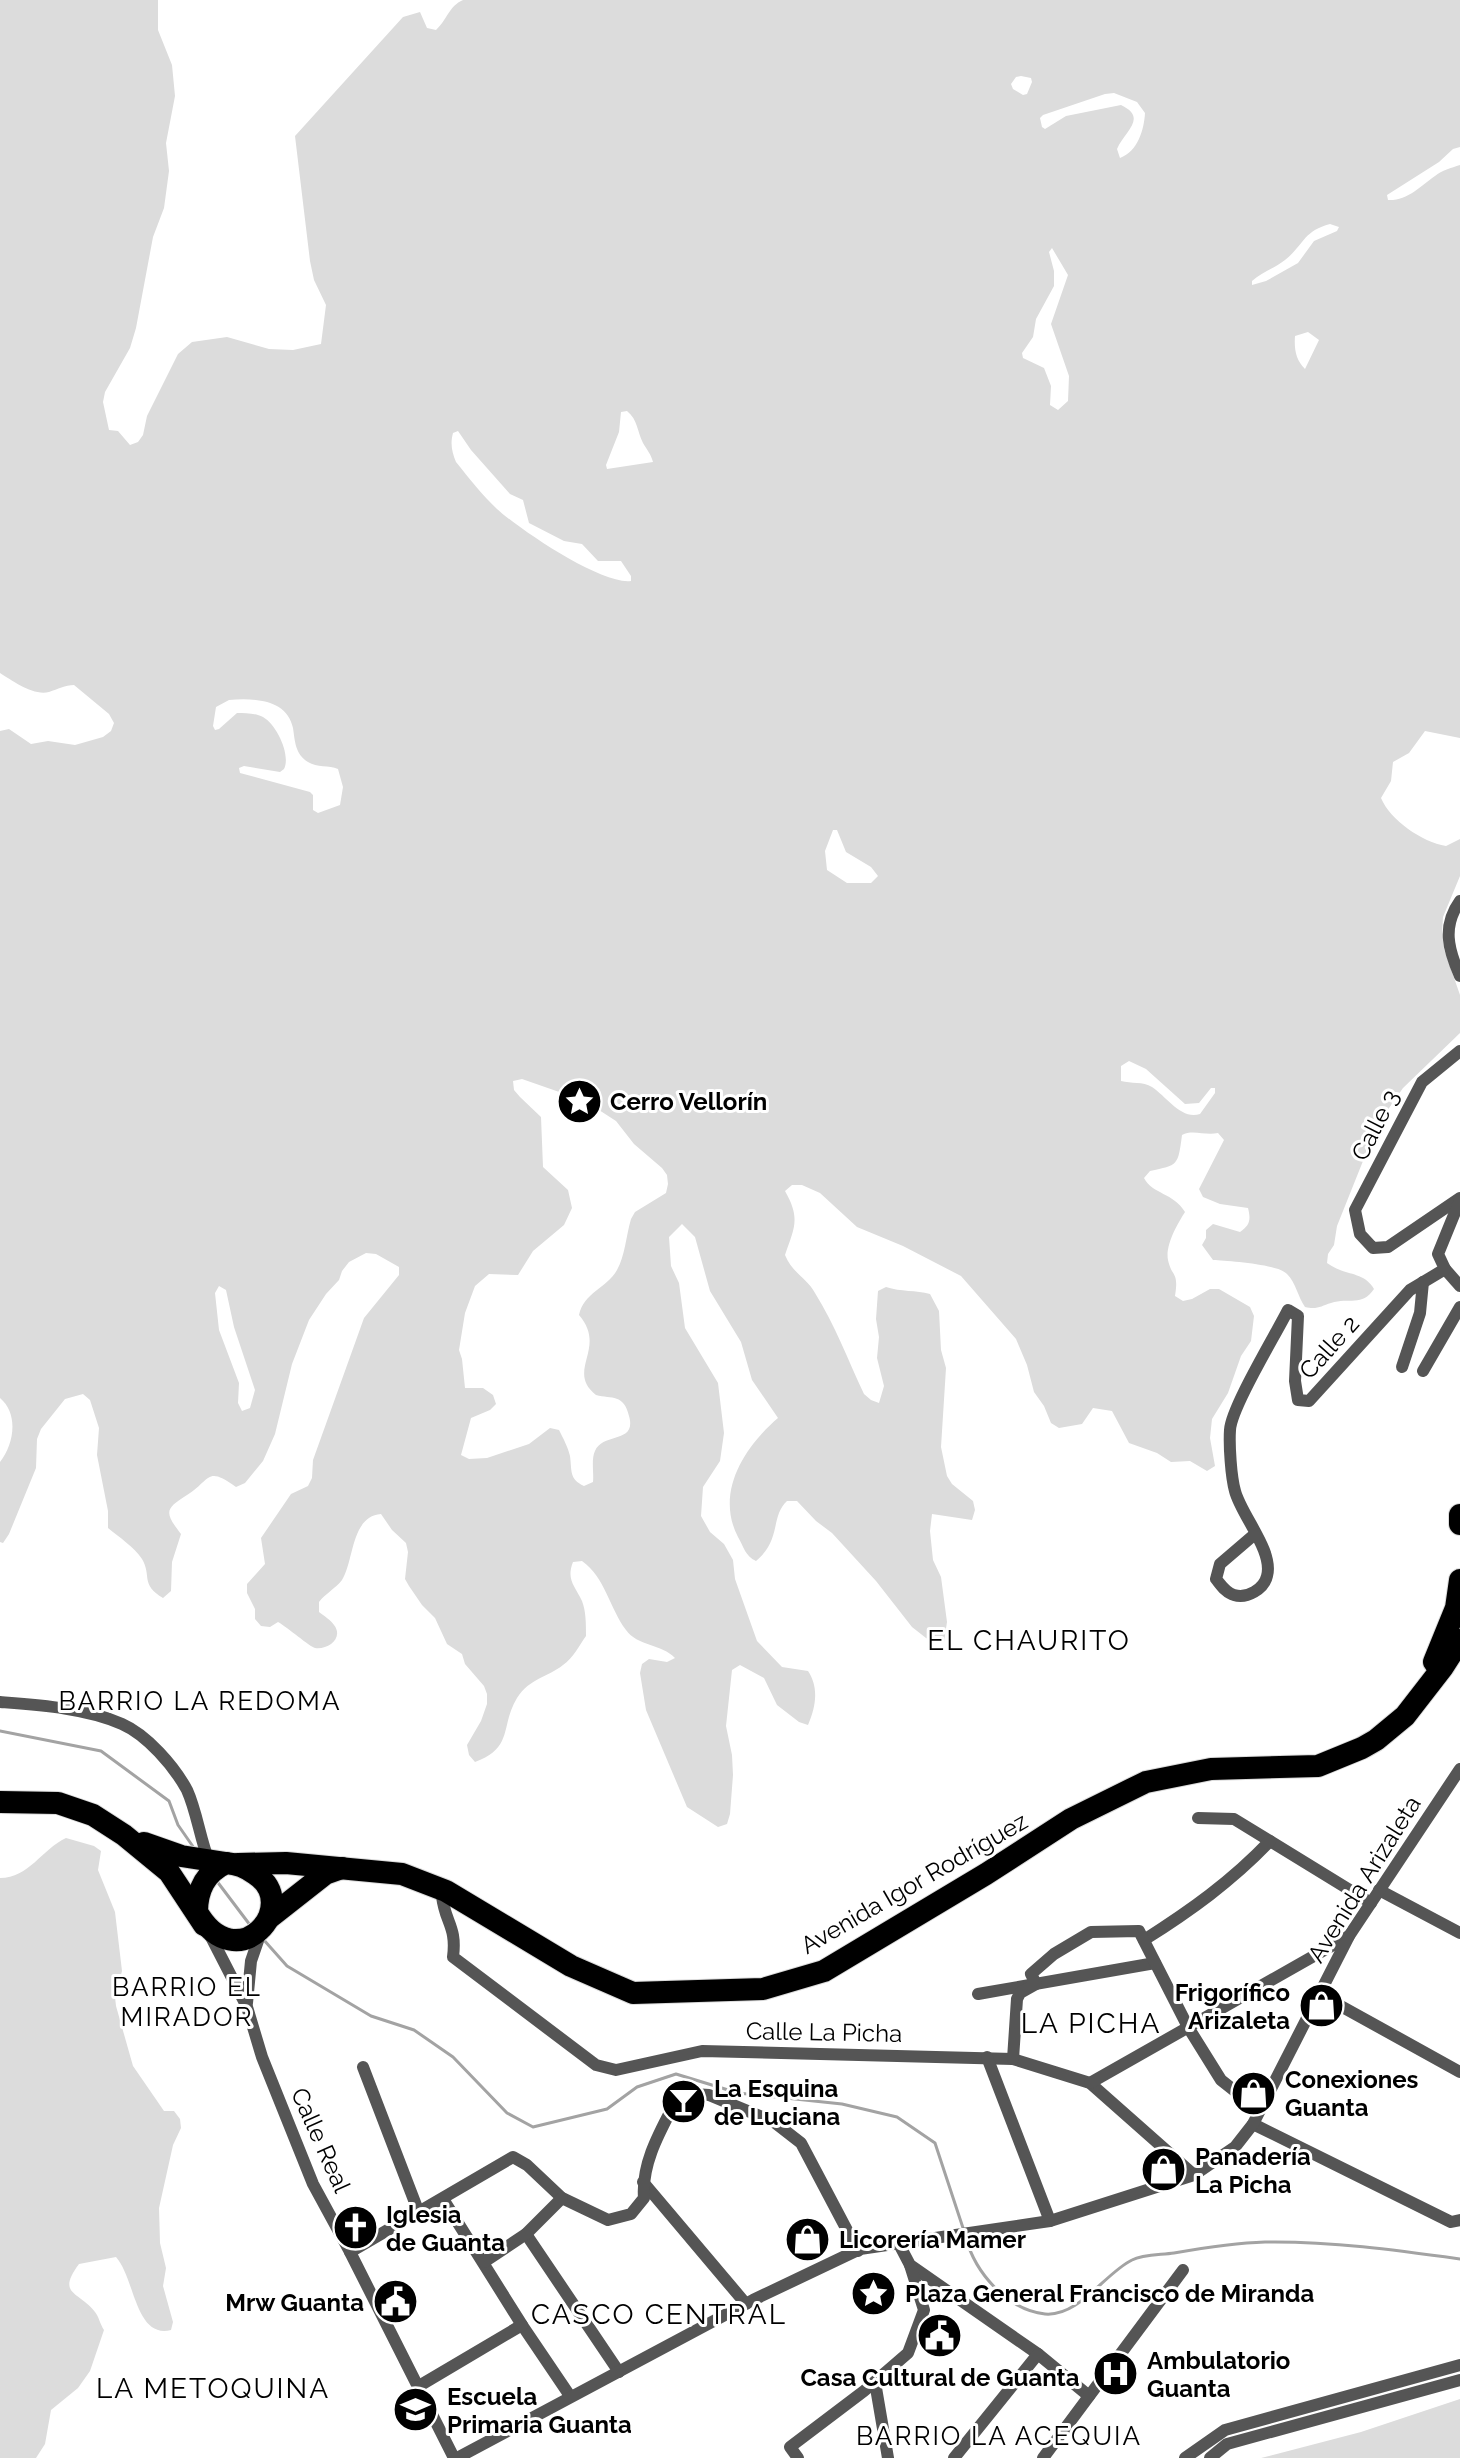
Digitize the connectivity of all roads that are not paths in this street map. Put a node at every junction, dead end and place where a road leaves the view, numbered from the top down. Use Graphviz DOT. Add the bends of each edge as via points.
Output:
graph roads {
  1 [pos="1460,901"];
  2 [pos="1460,976"];
  3 [pos="1460,1051"];
  4 [pos="1460,1199"];
  5 [pos="1445,1269"];
  6 [pos="1423,1282"];
  7 [pos="1460,1286"];
  8 [pos="1460,1307"];
  9 [pos="1402,1367"];
  10 [pos="1423,1371"];
  11 [pos="1460,1515"];
  12 [pos="1460,1524"];
  13 [pos="1255,1534"];
  14 [pos="1460,1580"];
  15 [pos="1460,1640"];
  16 [pos="0,1702"];
  17 [pos="1362,1748"];
  18 [pos="1460,1769"];
  19 [pos="0,1802"];
  20 [pos="1198,1818"];
  21 [pos="124,1835"];
  22 [pos="1270,1841"];
  23 [pos="216,1866"];
  24 [pos="363,1868"];
  25 [pos="1379,1890"];
  26 [pos="446,1891"];
  27 [pos="1371,1903"];
  28 [pos="266,1923"];
  29 [pos="204,1925"];
  30 [pos="1460,1933"];
  31 [pos="1349,1936"];
  32 [pos="1144,1940"];
  33 [pos="1155,1963"];
  34 [pos="1036,1984"];
  35 [pos="978,1994"];
  36 [pos="1319,1994"];
  37 [pos="247,2007"];
  38 [pos="1188,2027"];
  39 [pos="987,2057"];
  40 [pos="1013,2059"];
  41 [pos="363,2067"];
  42 [pos="1460,2072"];
  43 [pos="1090,2083"];
  44 [pos="1259,2110"];
  45 [pos="1253,2124"];
  46 [pos="1194,2175"];
  47 [pos="643,2182"];
  48 [pos="562,2198"];
  49 [pos="443,2199"];
  50 [pos="419,2213"];
  51 [pos="1460,2220"];
  52 [pos="1050,2221"];
  53 [pos="526,2234"];
  54 [pos="899,2244"];
  55 [pos="858,2251"];
  56 [pos="350,2252"];
  57 [pos="484,2262"];
  58 [pos="910,2265"];
  59 [pos="1183,2270"];
  60 [pos="746,2304"];
  61 [pos="522,2325"];
  62 [pos="1038,2354"];
  63 [pos="1460,2365"];
  64 [pos="619,2372"];
  65 [pos="1460,2380"];
  66 [pos="875,2382"];
  67 [pos="419,2386"];
  68 [pos="570,2396"];
  69 [pos="1089,2396"];
  70 [pos="456,2458"];
  71 [pos="798,2458"];
  72 [pos="888,2458"];
  73 [pos="954,2458"];
  74 [pos="1043,2458"];
  75 [pos="1185,2458"];
  76 [pos="1210,2458"];
  1 -- 2 [label="street" via="1446,934"];
  3 -- 4 [label="street, Calle 3" via="1422,1082 1355,1210 1360,1234 1373,1248 1388,1247"];
  4 -- 5 [label="street" via="1438,1254"];
  5 -- 6 [label="street, Calle 2"];
  5 -- 7 [label="street"];
  6 -- 9 [label="street" via="1420,1313"];
  6 -- 13 [label="street, Calle 2" via="1309,1401 1298,1400 1298,1316 1288,1310 1229,1428 1235,1492"];
  8 -- 10 [label="street"];
  11 -- 12 [label="highway"];
  13 -- 13 [label="street, Calle 2" via="1268,1564 1267,1577 1260,1588 1234,1596 1216,1579 1220,1564"];
  14 -- 17 [label="highway, Avenida Igor Rodríguez" via="1456,1608 1434,1662 1400,1711"];
  15 -- 17 [label="highway, Avenida Igor Rodríguez" via="1405,1716"];
  16 -- 23 [label="street" via="125,1725 183,1784"];
  17 -- 26 [label="highway, Avenida Igor Rodríguez" via="1318,1766 1211,1769 1146,1782 1071,1819 824,1971 763,1989 633,1993 571,1966"];
  18 -- 25 [label="street, Avenida Arizaleta"];
  19 -- 21 [label="highway" via="58,1803 93,1815"];
  20 -- 22 [label="street" via="1234,1819"];
  21 -- 23 [label="highway"];
  21 -- 29 [label="highway" via="169,1872"];
  22 -- 27 [label="street"];
  22 -- 32 [label="street" via="1199,1904"];
  23 -- 24 [label="highway, Avenida Igor Rodríguez"];
  23 -- 28 [label="highway" via="261,1878 269,1889"];
  23 -- 29 [label="highway" via="197,1901"];
  24 -- 26 [label="highway, Avenida Igor Rodríguez" via="402,1874"];
  24 -- 28 [label="highway, Avenida Igor Rodríguez" via="325,1874"];
  25 -- 27 [label="street, Avenida Arizaleta"];
  25 -- 30 [label="street"];
  26 -- 39 [label="street, Calle La Picha" via="442,1896 453,1927 453,1957 596,2065 616,2070 702,2051"];
  27 -- 31 [label="street, Avenida Arizaleta"];
  28 -- 29 [label="highway" via="244,1939 224,1940"];
  28 -- 37 [label="street" via="255,1947"];
  29 -- 37 [label="street"];
  31 -- 36 [label="street, Avenida Arizaleta"];
  31 -- 38 [label="street"];
  32 -- 33 [label="street"];
  32 -- 34 [label="street" via="1139,1931 1091,1932 1031,1974"];
  33 -- 34 [label="street"];
  33 -- 38 [label="street"];
  34 -- 35 [label="street"];
  34 -- 40 [label="street" via="1017,1999"];
  36 -- 42 [label="street"];
  36 -- 44 [label="street, Avenida Arizaleta"];
  37 -- 56 [label="street, Calle Real" via="313,2184"];
  38 -- 43 [label="street"];
  38 -- 44 [label="street" via="1221,2080"];
  39 -- 40 [label="street, Calle La Picha"];
  39 -- 52 [label="street"];
  40 -- 43 [label="street, Calle La Picha"];
  41 -- 50 [label="street"];
  43 -- 46 [label="street, Calle La Picha"];
  44 -- 45 [label="street, Avenida Arizaleta"];
  45 -- 46 [label="street, Avenida Arizaleta" via="1235,2147"];
  45 -- 51 [label="street" via="1451,2222"];
  46 -- 52 [label="street, Avenida Arizaleta"];
  47 -- 48 [label="street" via="644,2198 631,2214 608,2220"];
  47 -- 55 [label="street" via="654,2145 680,2093 709,2095 774,2122 801,2143"];
  47 -- 60 [label="street"];
  48 -- 49 [label="street" via="513,2157"];
  48 -- 53 [label="street"];
  49 -- 50 [label="street"];
  49 -- 57 [label="street"];
  50 -- 56 [label="street"];
  52 -- 54 [label="street, Avenida Arizaleta"];
  53 -- 57 [label="street"];
  53 -- 64 [label="street"];
  54 -- 55 [label="street"];
  54 -- 58 [label="street"];
  55 -- 60 [label="street"];
  56 -- 67 [label="street, Calle Real"];
  57 -- 61 [label="street"];
  58 -- 62 [label="street"];
  58 -- 66 [label="street" via="924,2310 908,2353"];
  59 -- 69 [label="street"];
  60 -- 64 [label="street"];
  61 -- 67 [label="street"];
  61 -- 68 [label="street"];
  62 -- 69 [label="street"];
  62 -- 73 [label="street"];
  63 -- 75 [label="street" via="1225,2430"];
  64 -- 68 [label="street"];
  65 -- 76 [label="street" via="1227,2444"];
  66 -- 71 [label="street" via="790,2447"];
  66 -- 72 [label="street"];
  67 -- 70 [label="street, Calle Real"];
  68 -- 70 [label="street"];
  69 -- 74 [label="street"];
}
